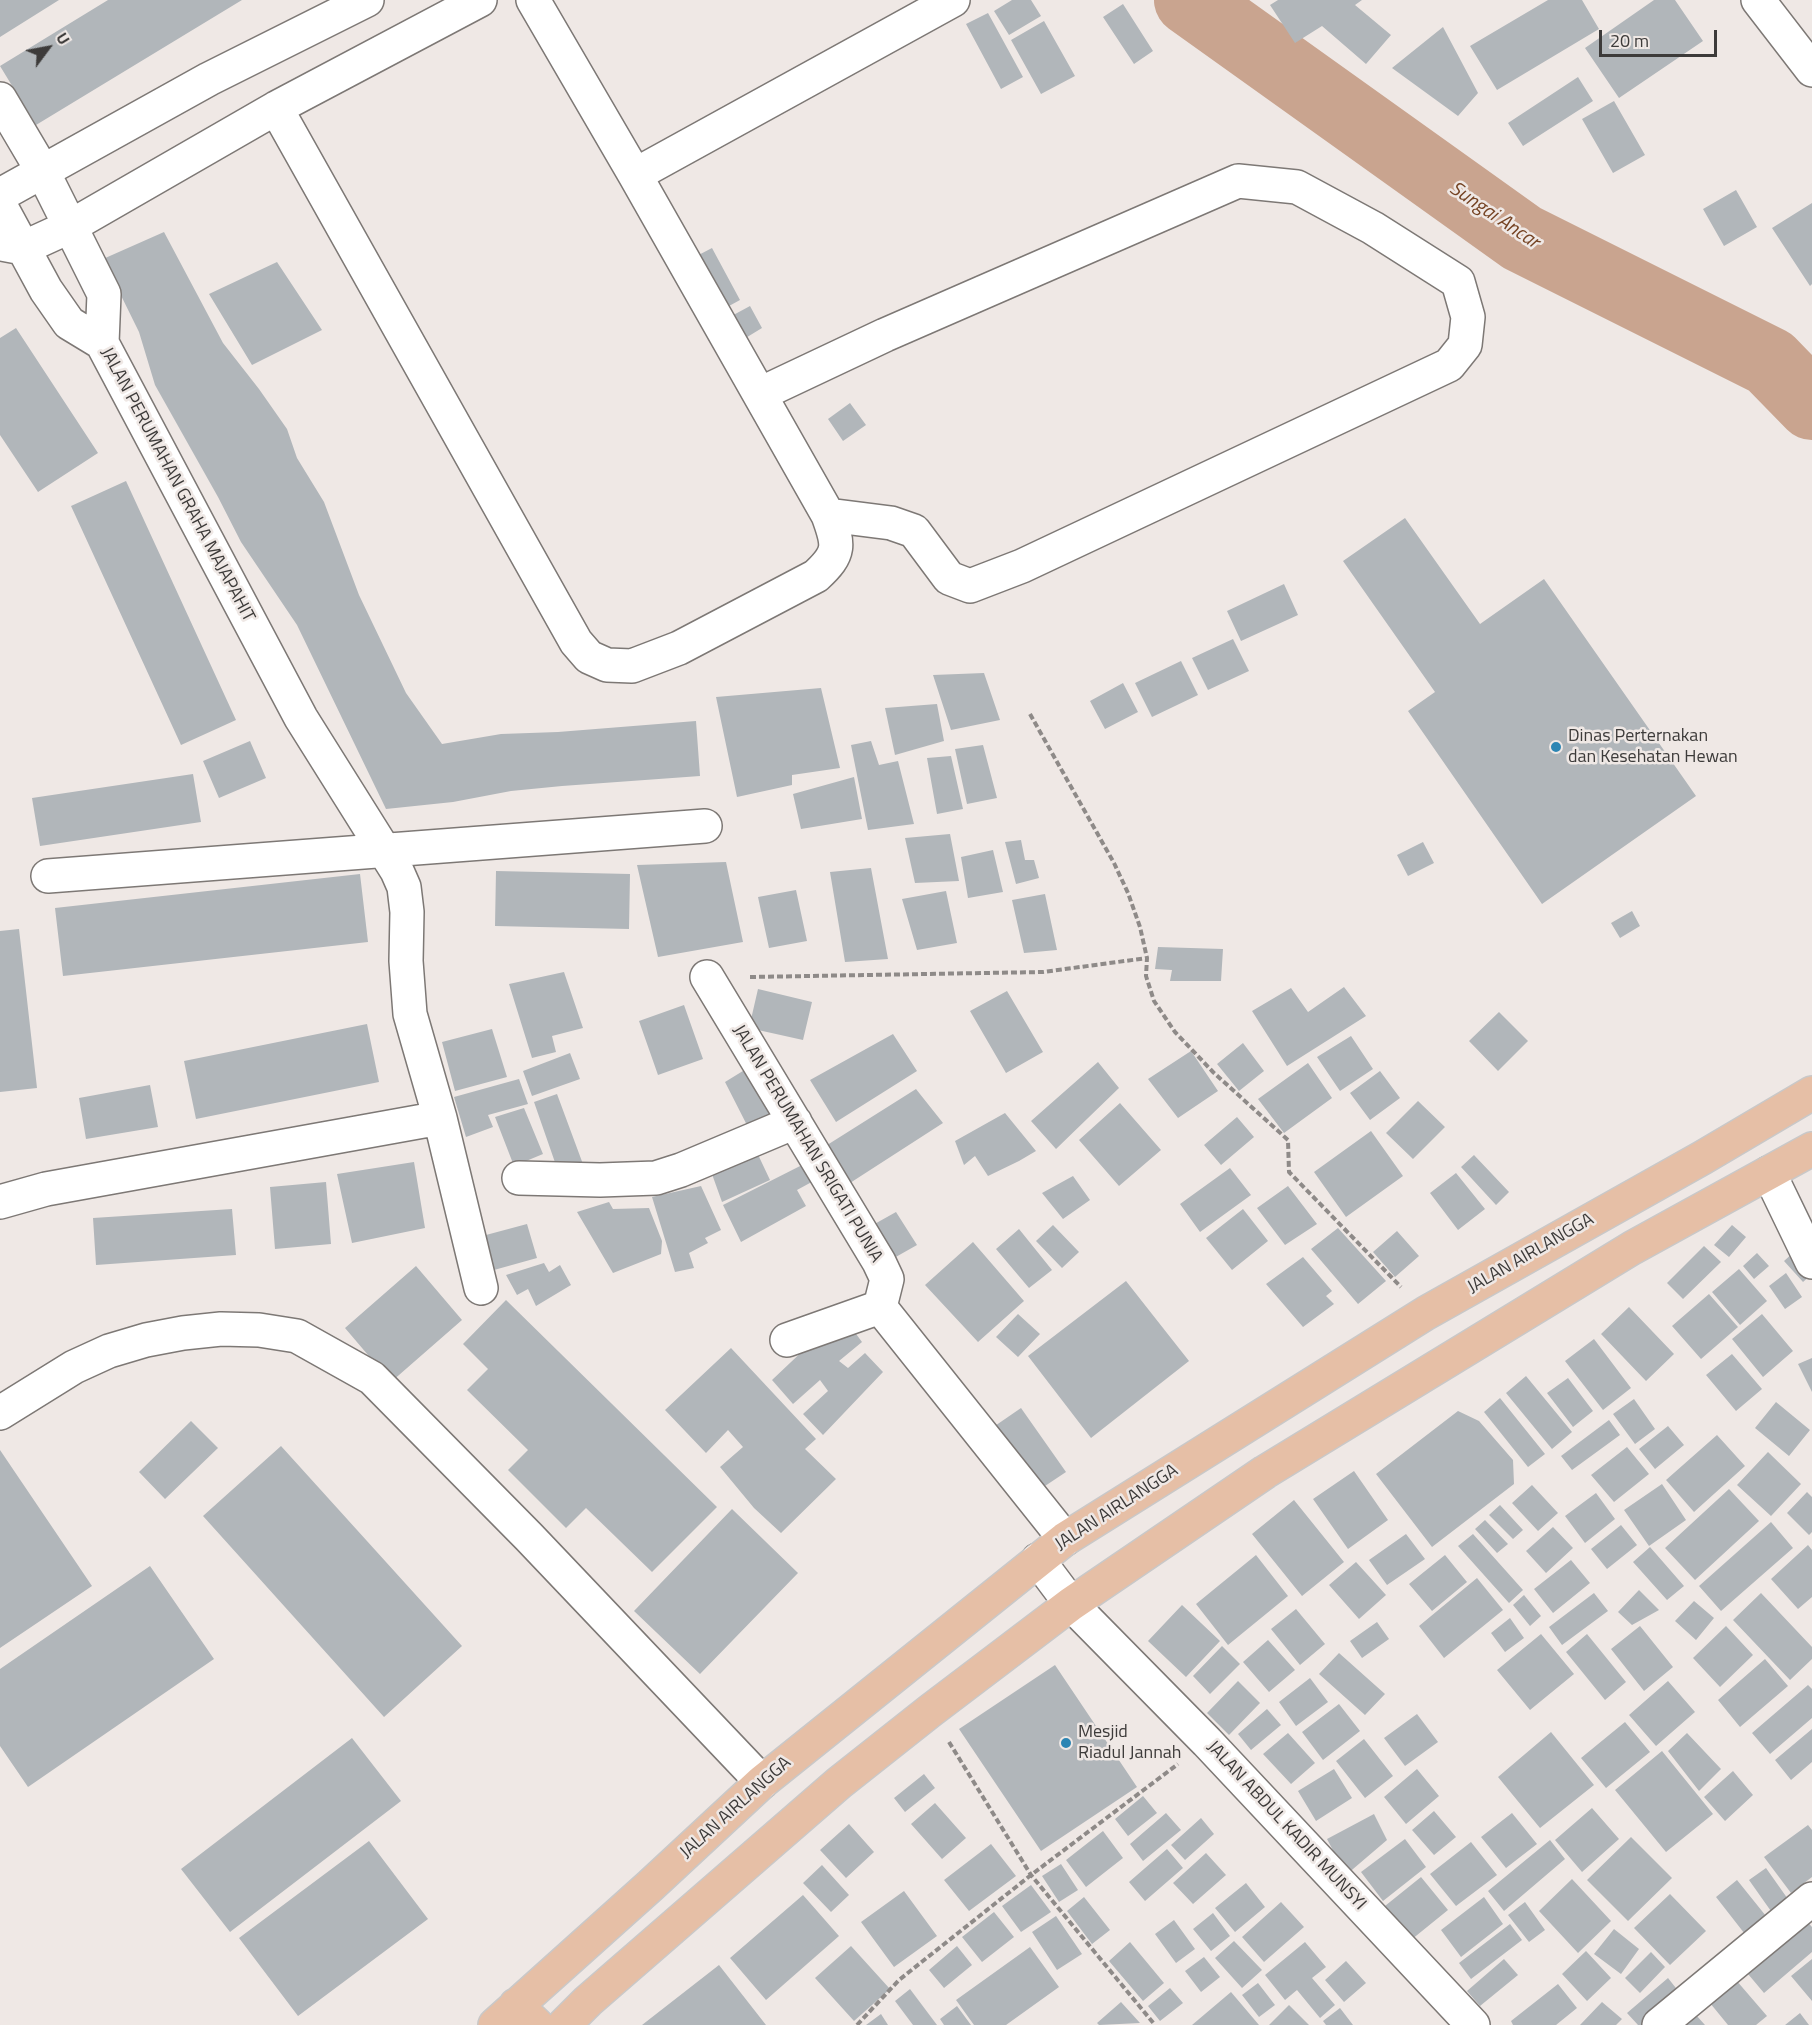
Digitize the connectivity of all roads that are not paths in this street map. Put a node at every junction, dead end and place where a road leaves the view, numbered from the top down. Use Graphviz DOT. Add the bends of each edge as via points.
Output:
graph roads {
  1 [pos="367,0"];
  2 [pos="533,0"];
  3 [pos="953,0"];
  4 [pos="1758,0"];
  5 [pos="465,4"];
  6 [pos="1812,70"];
  7 [pos="0,99"];
  8 [pos="276,108"];
  9 [pos="42,170"];
  10 [pos="635,175"];
  11 [pos="0,195"];
  12 [pos="0,205"];
  13 [pos="71,226"];
  14 [pos="12,246"];
  15 [pos="102,343"];
  16 [pos="760,394"];
  17 [pos="828,514"];
  18 [pos="705,826"];
  19 [pos="384,850"];
  20 [pos="48,876"];
  21 [pos="706,977"];
  22 [pos="1812,1093"];
  23 [pos="440,1118"];
  24 [pos="795,1122"];
  25 [pos="1812,1149"];
  26 [pos="1769,1173"];
  27 [pos="519,1179"];
  28 [pos="0,1202"];
  29 [pos="1610,1209"];
  30 [pos="1632,1248"];
  31 [pos="1812,1262"];
  32 [pos="481,1288"];
  33 [pos="880,1307"];
  34 [pos="787,1340"];
  35 [pos="0,1413"];
  36 [pos="1065,1539"];
  37 [pos="1038,1560"];
  38 [pos="1071,1604"];
  39 [pos="762,1782"];
  40 [pos="1812,1899"];
  41 [pos="516,2018"];
  42 [pos="564,2025"];
  43 [pos="1473,2025"];
  44 [pos="1659,2025"];
  1 -- 9 [label="street" via="209,79"];
  2 -- 10 [label="street"];
  3 -- 10 [label="street"];
  4 -- 6 [label="street"];
  5 -- 8 [label="street"];
  7 -- 9 [label="street"];
  8 -- 13 [label="street"];
  8 -- 17 [label="street" via="576,642 589,657 608,665 632,666 679,648 816,576 829,564 838,541"];
  9 -- 11 [label="street"];
  9 -- 13 [label="street"];
  10 -- 16 [label="street"];
  12 -- 14 [label="street, JALAN PERUMAHAN GRAHA MAJAPAHIT"];
  13 -- 14 [label="street"];
  13 -- 15 [label="street" via="104,294"];
  14 -- 15 [label="street, JALAN PERUMAHAN GRAHA MAJAPAHIT" via="69,323"];
  15 -- 19 [label="street, JALAN PERUMAHAN GRAHA MAJAPAHIT" via="301,718"];
  16 -- 17 [label="street"];
  16 -- 17 [label="street" via="885,335 1238,181 1297,187 1373,228 1458,282 1468,317 1466,345 1449,365 1022,566 970,586 949,578 914,531 891,523"];
  18 -- 19 [label="street"];
  19 -- 20 [label="street"];
  19 -- 23 [label="street, JALAN PERUMAHAN GRAHA MAJAPAHIT" via="404,887 410,1014"];
  21 -- 24 [label="street, JALAN PERUMAHAN SRIGATI PUNIA"];
  22 -- 29 [label="main road, JALAN AIRLANGGA"];
  23 -- 28 [label="street" via="46,1189"];
  23 -- 32 [label="street, JALAN PERUMAHAN GRAHA MAJAPAHIT"];
  24 -- 27 [label="street" via="656,1178"];
  24 -- 33 [label="street, JALAN PERUMAHAN SRIGATI PUNIA" via="887,1279"];
  25 -- 26 [label="main road"];
  26 -- 30 [label="main road"];
  26 -- 31 [label="street"];
  29 -- 30 [label="main road"];
  29 -- 36 [label="main road, JALAN AIRLANGGA" via="1426,1313"];
  30 -- 38 [label="main road" via="1265,1472"];
  33 -- 34 [label="street"];
  33 -- 36 [label="street"];
  35 -- 39 [label="street" via="74,1367 146,1340 221,1329 297,1336 372,1378"];
  36 -- 37 [label="main road, JALAN AIRLANGGA"];
  37 -- 38 [label="street, JALAN ABDUL KADIR MUNSYI"];
  37 -- 39 [label="main road, JALAN AIRLANGGA"];
  38 -- 42 [label="main road" via="839,1784"];
  38 -- 43 [label="street, JALAN ABDUL KADIR MUNSYI" via="1207,1742"];
  39 -- 41 [label="main road, JALAN AIRLANGGA"];
  40 -- 44 [label="street"];
}
